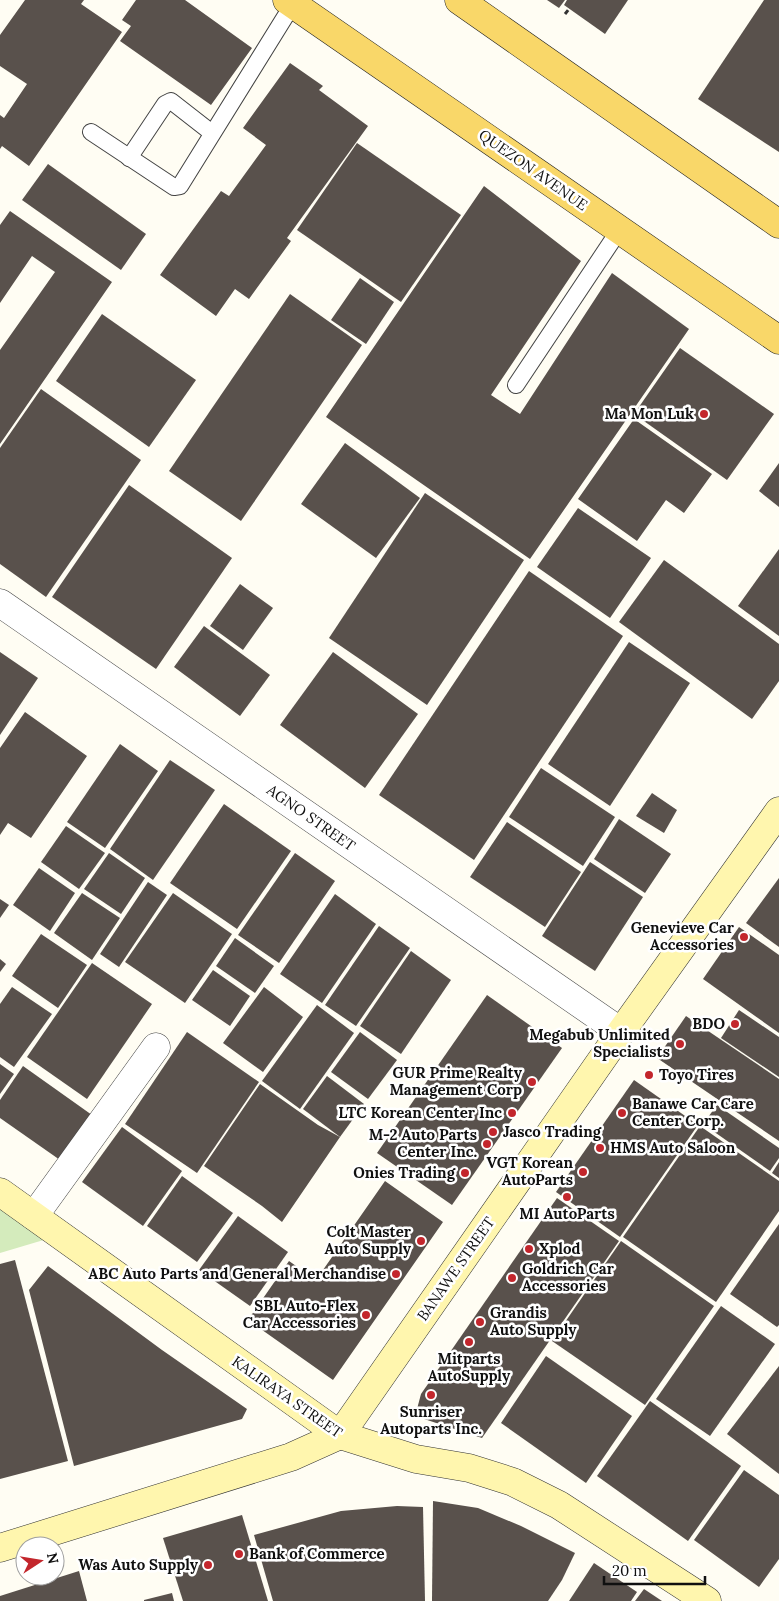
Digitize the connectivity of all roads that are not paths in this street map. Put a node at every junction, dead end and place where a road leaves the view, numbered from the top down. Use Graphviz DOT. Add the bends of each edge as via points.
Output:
graph roads {
  1 [pos="459,0"];
  2 [pos="290,2"];
  3 [pos="91,132"];
  4 [pos="212,133"];
  5 [pos="129,158"];
  6 [pos="779,224"];
  7 [pos="620,229"];
  8 [pos="779,340"];
  9 [pos="516,385"];
  10 [pos="0,603"];
  11 [pos="779,811"];
  12 [pos="621,1032"];
  13 [pos="156,1047"];
  14 [pos="0,1192"];
  15 [pos="34,1216"];
  16 [pos="340,1436"];
  17 [pos="0,1548"];
  18 [pos="707,1601"];
  1 -- 6 [label="main road"];
  2 -- 4 [label="lane"];
  2 -- 7 [label="main road, QUEZON AVENUE"];
  3 -- 5 [label="lane"];
  4 -- 5 [label="lane" via="180,186 174,188"];
  4 -- 5 [label="lane" via="171,101 165,104"];
  7 -- 8 [label="main road, QUEZON AVENUE"];
  7 -- 9 [label="lane"];
  10 -- 12 [label="street, AGNO STREET"];
  11 -- 12 [label="main road, BANAWE STREET"];
  12 -- 16 [label="main road, BANAWE STREET"];
  13 -- 15 [label="street"];
  14 -- 15 [label="main road, KALIRAYA STREET"];
  15 -- 16 [label="main road, KALIRAYA STREET"];
  16 -- 17 [label="main road" via="291,1457"];
  16 -- 18 [label="main road, KALIRAYA STREET" via="416,1459 469,1468 513,1482 559,1505"];
}
